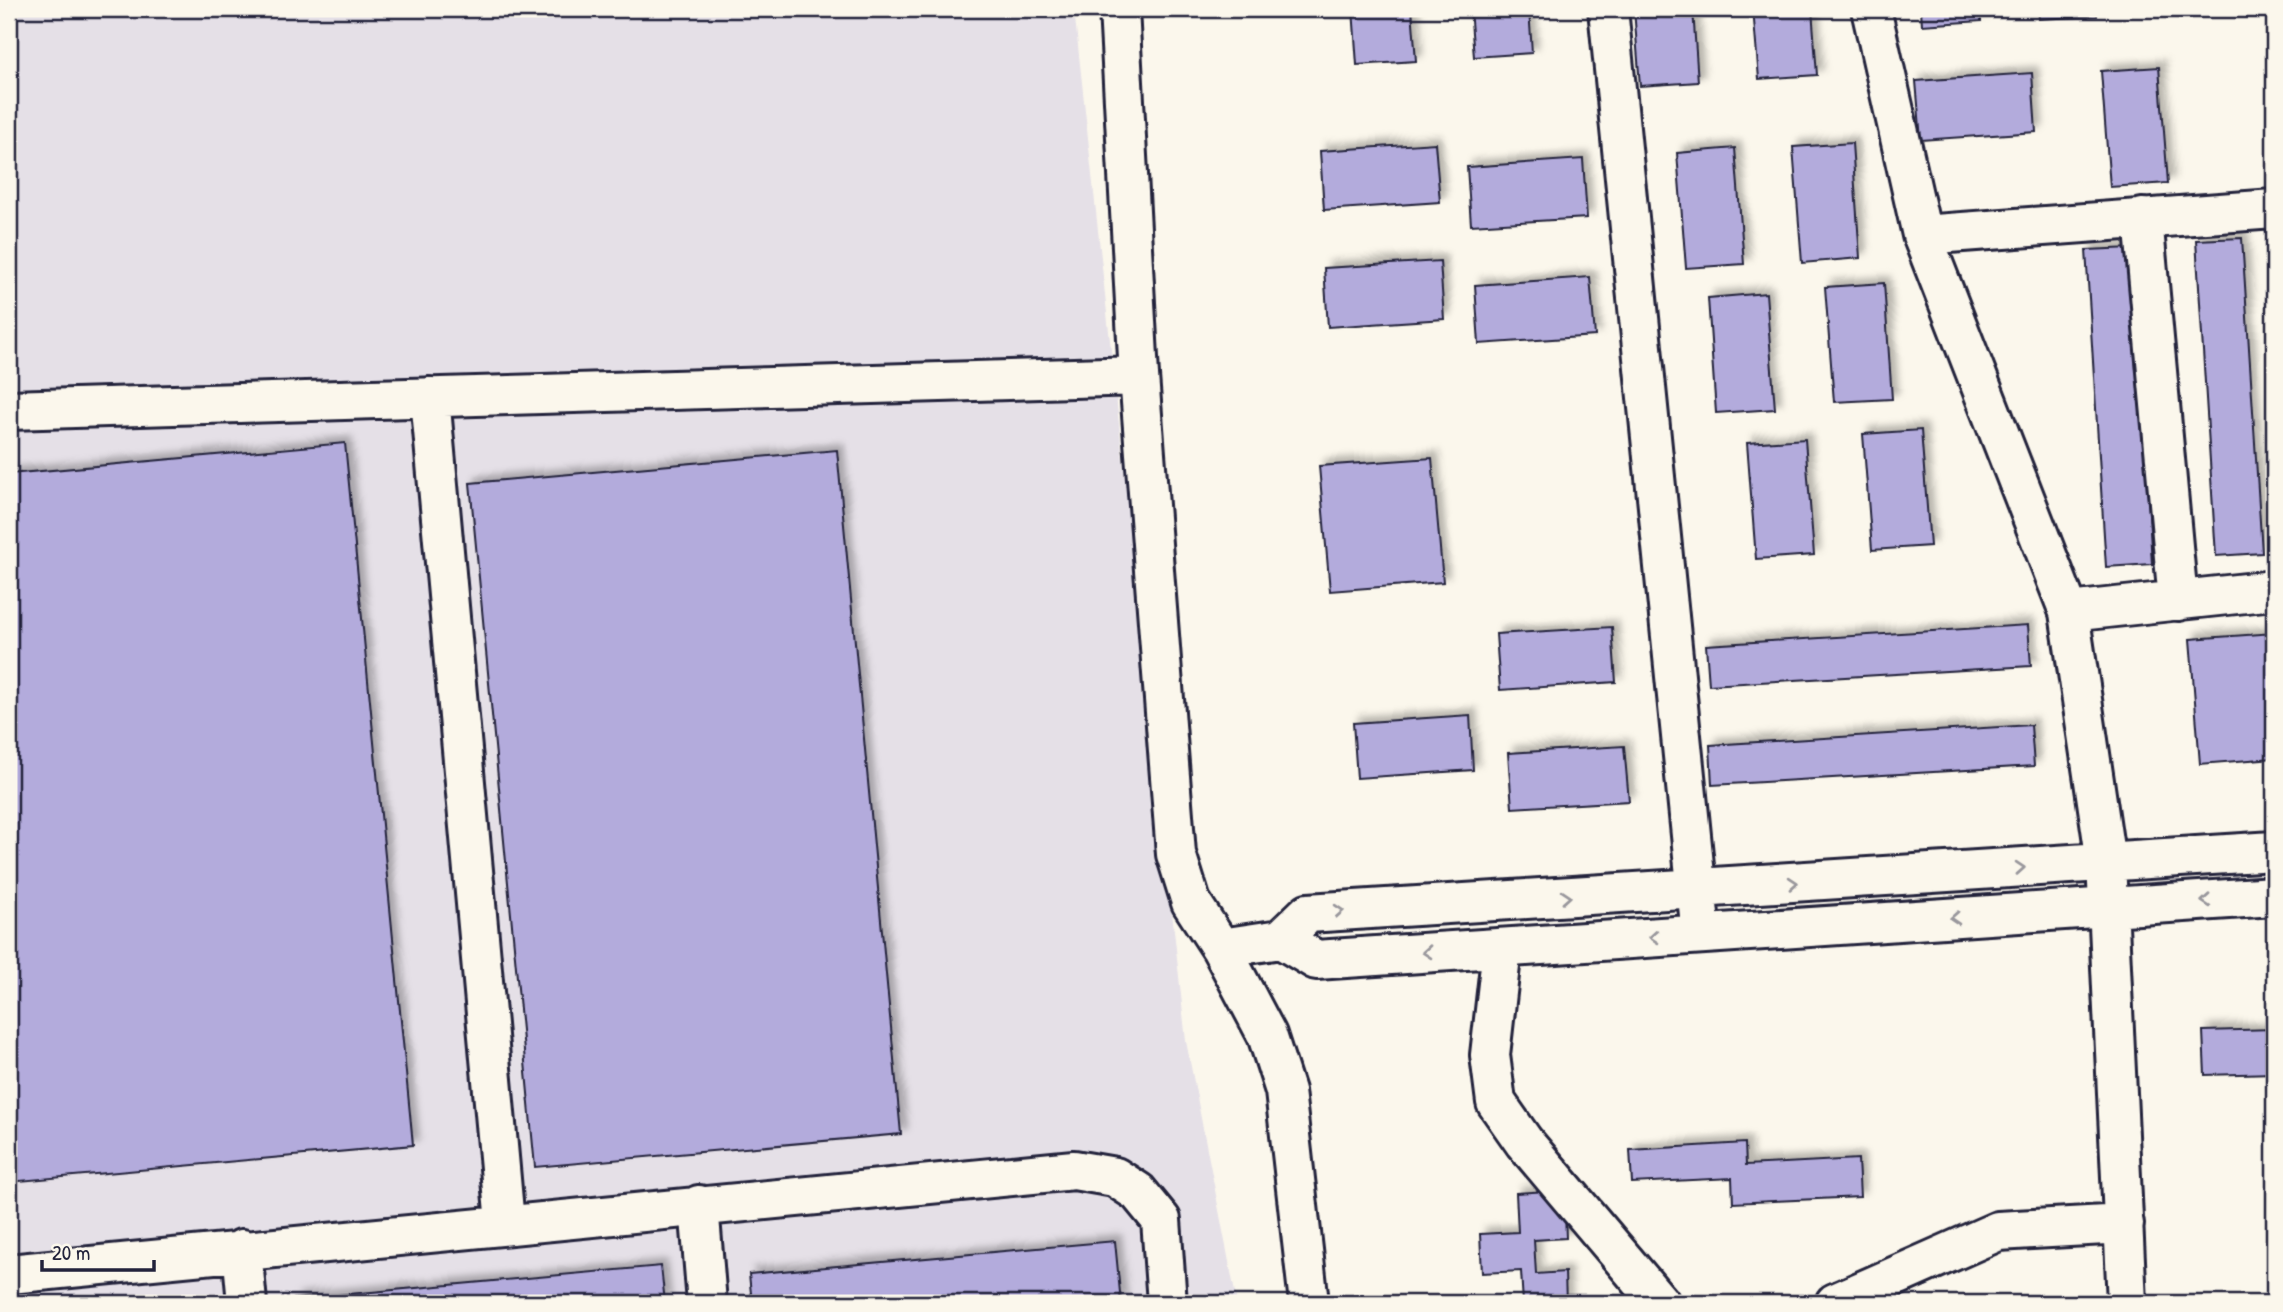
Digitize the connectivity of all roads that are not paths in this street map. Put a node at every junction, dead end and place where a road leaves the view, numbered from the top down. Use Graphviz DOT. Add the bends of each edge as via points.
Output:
graph roads {
  1 [pos="1119,9"];
  2 [pos="1608,9"];
  3 [pos="1871,9"];
  4 [pos="2274,209"];
  5 [pos="2143,218"];
  6 [pos="1922,236"];
  7 [pos="1139,376"];
  8 [pos="430,397"];
  9 [pos="9,410"];
  10 [pos="2274,590"];
  11 [pos="2178,601"];
  12 [pos="2069,612"];
  13 [pos="2274,851"];
  14 [pos="2106,862"];
  15 [pos="1697,889"];
  16 [pos="2274,896"];
  17 [pos="2108,907"];
  18 [pos="1701,934"];
  19 [pos="1281,939"];
  20 [pos="1502,947"];
  21 [pos="1221,948"];
  22 [pos="699,1205"];
  23 [pos="505,1223"];
  24 [pos="2124,1224"];
  25 [pos="242,1249"];
  26 [pos="9,1274"];
  27 [pos="247,1303"];
  28 [pos="707,1303"];
  29 [pos="1167,1303"];
  30 [pos="1309,1303"];
  31 [pos="1660,1303"];
  32 [pos="1835,1303"];
  33 [pos="2127,1303"];
  1 -- 7 [label="street"];
  2 -- 15 [label="street"];
  3 -- 6 [label="street"];
  4 -- 5 [label="street"];
  5 -- 6 [label="street"];
  5 -- 11 [label="street"];
  6 -- 12 [label="street"];
  7 -- 8 [label="street"];
  7 -- 21 [label="street" via="1176,854 1191,902"];
  8 -- 9 [label="street"];
  8 -- 23 [label="street"];
  10 -- 11 [label="street"];
  11 -- 12 [label="street"];
  12 -- 14 [label="street"];
  13 -- 14 [label="street"];
  15 -- 14 [label="street, one-way"];
  14 -- 17 [label="street"];
  15 -- 18 [label="street"];
  19 -- 15 [label="street, one-way" via="1308,913"];
  16 -- 17 [label="street, one-way"];
  17 -- 18 [label="street, one-way"];
  17 -- 24 [label="street"];
  18 -- 20 [label="street, one-way"];
  20 -- 19 [label="street, one-way" via="1316,960"];
  19 -- 21 [label="street"];
  20 -- 31 [label="street" via="1490,1055 1496,1101 1524,1142"];
  21 -- 30 [label="street" via="1267,1035 1285,1091"];
  22 -- 23 [label="street"];
  22 -- 28 [label="street"];
  22 -- 29 [label="street" via="1074,1170 1115,1177 1138,1192 1161,1220"];
  23 -- 25 [label="street"];
  24 -- 32 [label="street" via="1998,1231"];
  24 -- 33 [label="street"];
  25 -- 26 [label="street"];
  25 -- 27 [label="street"];
}
